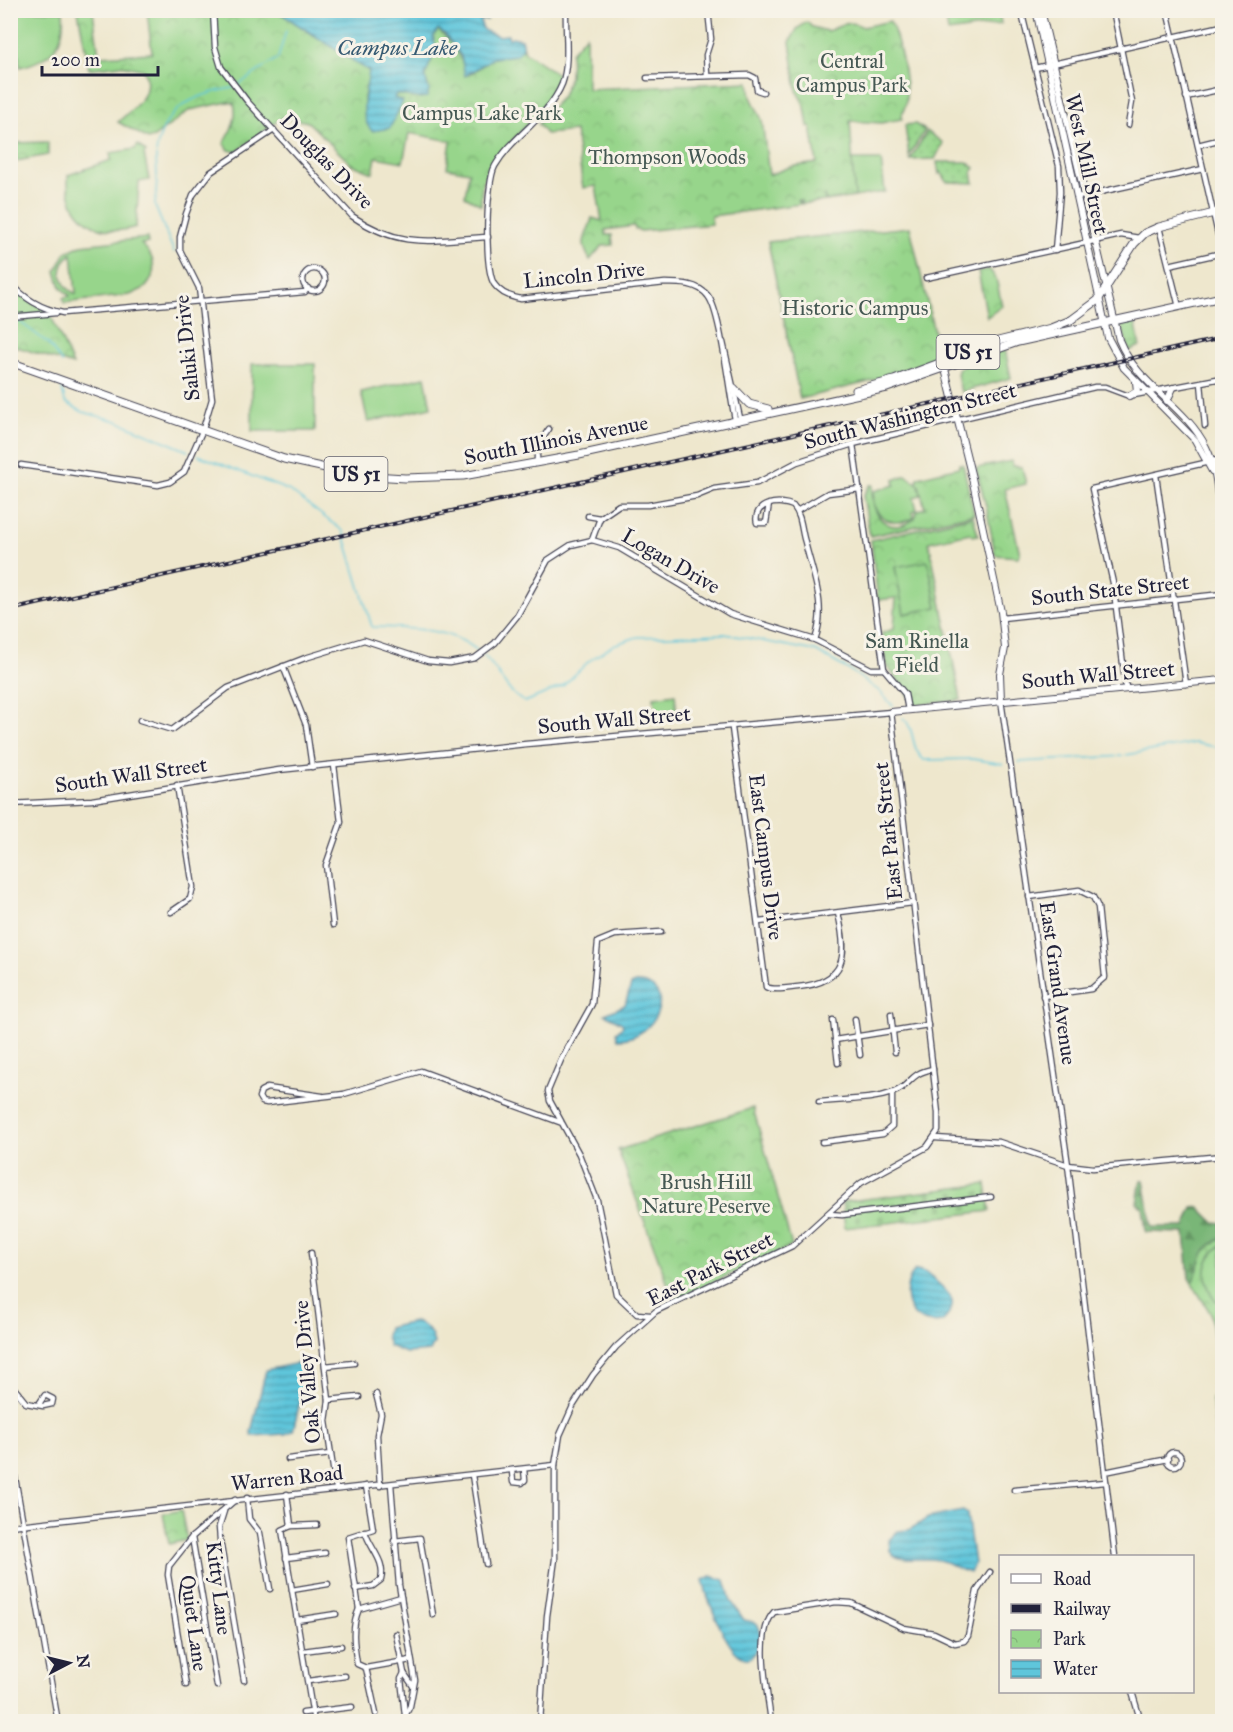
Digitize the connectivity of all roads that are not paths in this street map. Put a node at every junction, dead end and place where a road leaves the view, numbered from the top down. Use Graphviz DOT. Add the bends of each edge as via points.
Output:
graph roads {
  1 [pos="213,10"];
  2 [pos="566,10"];
  3 [pos="708,10"];
  4 [pos="1021,10"];
  5 [pos="1036,10"];
  6 [pos="1041,10"];
  7 [pos="1113,10"];
  8 [pos="1167,10"];
  9 [pos="1222,27"];
  10 [pos="1173,38"];
  11 [pos="1122,49"];
  12 [pos="1052,64"];
  13 [pos="1035,68"];
  14 [pos="706,75"];
  15 [pos="647,78"];
  16 [pos="1222,88"];
  17 [pos="763,92"];
  18 [pos="1186,97"];
  19 [pos="1128,126"];
  20 [pos="274,130"];
  21 [pos="1222,139"];
  22 [pos="1198,145"];
  23 [pos="1203,169"];
  24 [pos="1081,196"];
  25 [pos="1222,211"];
  26 [pos="1214,213"];
  27 [pos="1159,227"];
  28 [pos="488,237"];
  29 [pos="1139,238"];
  30 [pos="1091,241"];
  31 [pos="1054,250"];
  32 [pos="1222,252"];
  33 [pos="1169,265"];
  34 [pos="926,278"];
  35 [pos="10,282"];
  36 [pos="308,288"];
  37 [pos="1106,290"];
  38 [pos="1222,297"];
  39 [pos="201,299"];
  40 [pos="1098,300"];
  41 [pos="1179,307"];
  42 [pos="63,313"];
  43 [pos="10,317"];
  44 [pos="1114,322"];
  45 [pos="1104,324"];
  46 [pos="721,336"];
  47 [pos="10,362"];
  48 [pos="944,365"];
  49 [pos="1222,378"];
  50 [pos="1136,381"];
  51 [pos="1201,383"];
  52 [pos="734,388"];
  53 [pos="1173,388"];
  54 [pos="1158,391"];
  55 [pos="1149,393"];
  56 [pos="1129,396"];
  57 [pos="1167,401"];
  58 [pos="780,410"];
  59 [pos="738,418"];
  60 [pos="958,419"];
  61 [pos="1205,426"];
  62 [pos="203,429"];
  63 [pos="549,429"];
  64 [pos="853,444"];
  65 [pos="1222,459"];
  66 [pos="1210,461"];
  67 [pos="537,463"];
  68 [pos="21,465"];
  69 [pos="1156,475"];
  70 [pos="860,489"];
  71 [pos="769,504"];
  72 [pos="797,511"];
  73 [pos="588,516"];
  74 [pos="600,518"];
  75 [pos="1222,523"];
  76 [pos="1222,534"];
  77 [pos="592,540"];
  78 [pos="1222,594"];
  79 [pos="1175,600"];
  80 [pos="1116,605"];
  81 [pos="1002,618"];
  82 [pos="815,640"];
  83 [pos="283,666"];
  84 [pos="884,669"];
  85 [pos="1222,680"];
  86 [pos="1186,684"];
  87 [pos="1126,688"];
  88 [pos="1001,700"];
  89 [pos="908,710"];
  90 [pos="891,712"];
  91 [pos="140,720"];
  92 [pos="732,728"];
  93 [pos="334,765"];
  94 [pos="312,767"];
  95 [pos="177,785"];
  96 [pos="10,804"];
  97 [pos="1029,897"];
  98 [pos="913,903"];
  99 [pos="171,912"];
  100 [pos="838,913"];
  101 [pos="759,922"];
  102 [pos="333,925"];
  103 [pos="661,932"];
  104 [pos="1043,996"];
  105 [pos="891,1014"];
  106 [pos="855,1019"];
  107 [pos="833,1020"];
  108 [pos="928,1025"];
  109 [pos="893,1032"];
  110 [pos="858,1036"];
  111 [pos="836,1040"];
  112 [pos="895,1052"];
  113 [pos="860,1055"];
  114 [pos="838,1063"];
  115 [pos="933,1069"];
  116 [pos="892,1094"];
  117 [pos="322,1096"];
  118 [pos="819,1102"];
  119 [pos="562,1123"];
  120 [pos="935,1138"];
  121 [pos="822,1142"];
  122 [pos="1222,1156"];
  123 [pos="1068,1165"];
  124 [pos="991,1197"];
  125 [pos="829,1214"];
  126 [pos="310,1253"];
  127 [pos="651,1316"];
  128 [pos="354,1363"];
  129 [pos="325,1366"];
  130 [pos="10,1383"];
  131 [pos="376,1394"];
  132 [pos="358,1397"];
  133 [pos="329,1400"];
  134 [pos="39,1404"];
  135 [pos="10,1449"];
  136 [pos="331,1454"];
  137 [pos="288,1459"];
  138 [pos="1168,1460"];
  139 [pos="555,1465"];
  140 [pos="525,1469"];
  141 [pos="512,1471"];
  142 [pos="1105,1472"];
  143 [pos="472,1474"];
  144 [pos="1106,1482"];
  145 [pos="391,1484"];
  146 [pos="366,1486"];
  147 [pos="380,1486"];
  148 [pos="336,1488"];
  149 [pos="1014,1490"];
  150 [pos="287,1494"];
  151 [pos="247,1498"];
  152 [pos="235,1500"];
  153 [pos="225,1508"];
  154 [pos="22,1525"];
  155 [pos="317,1525"];
  156 [pos="10,1526"];
  157 [pos="291,1526"];
  158 [pos="365,1531"];
  159 [pos="192,1537"];
  160 [pos="394,1541"];
  161 [pos="325,1553"];
  162 [pos="1114,1555"];
  163 [pos="286,1558"];
  164 [pos="486,1564"];
  165 [pos="990,1572"];
  166 [pos="328,1584"];
  167 [pos="270,1589"];
  168 [pos="356,1589"];
  169 [pos="292,1590"];
  170 [pos="401,1597"];
  171 [pos="359,1609"];
  172 [pos="336,1614"];
  173 [pos="433,1615"];
  174 [pos="297,1620"];
  175 [pos="396,1634"];
  176 [pos="341,1646"];
  177 [pos="303,1651"];
  178 [pos="411,1660"];
  179 [pos="401,1662"];
  180 [pos="366,1668"];
  181 [pos="404,1673"];
  182 [pos="345,1676"];
  183 [pos="244,1680"];
  184 [pos="308,1681"];
  185 [pos="186,1685"];
  186 [pos="217,1686"];
  187 [pos="412,1686"];
  188 [pos="1132,1693"];
  189 [pos="352,1707"];
  190 [pos="314,1712"];
  191 [pos="303,1713"];
  192 [pos="376,1714"];
  193 [pos="405,1715"];
  194 [pos="58,1722"];
  195 [pos="314,1722"];
  196 [pos="402,1722"];
  197 [pos="540,1722"];
  198 [pos="771,1722"];
  199 [pos="1141,1722"];
  1 -- 20 [label="street, Douglas Drive" via="214,47 221,67"];
  2 -- 28 [label="street, Lincoln Drive" via="566,59 561,85 554,99 493,169 488,185"];
  3 -- 14 [label="street" via="711,33"];
  4 -- 13 [label="street"];
  5 -- 12 [label="main road, West Mill Street"];
  6 -- 12 [label="main road, West Mill Street"];
  7 -- 11 [label="street"];
  8 -- 10 [label="street"];
  9 -- 10 [label="street"];
  10 -- 11 [label="street"];
  10 -- 18 [label="street"];
  11 -- 12 [label="street"];
  11 -- 19 [label="street" via="1132,102"];
  12 -- 13 [label="street"];
  12 -- 24 [label="main road, West Mill Street" via="1060,124"];
  13 -- 31 [label="street" via="1059,166"];
  14 -- 15 [label="street"];
  14 -- 17 [label="street" via="752,75 758,90"];
  16 -- 18 [label="street"];
  18 -- 22 [label="street"];
  20 -- 28 [label="street, Douglas Drive" via="352,216 371,229 416,242"];
  20 -- 39 [label="street, Saluki Drive" via="216,167 193,195 180,243 183,260 195,277"];
  21 -- 22 [label="street"];
  22 -- 23 [label="street"];
  23 -- 24 [label="street"];
  23 -- 26 [label="street"];
  24 -- 30 [label="main road, West Mill Street"];
  25 -- 26 [label="highway, US 51"];
  26 -- 27 [label="highway, US 51"];
  26 -- 32 [label="street"];
  27 -- 29 [label="highway, US 51"];
  27 -- 33 [label="street"];
  28 -- 46 [label="street, Lincoln Drive" via="490,274 494,284 511,297 527,300 665,283 688,284 709,296"];
  29 -- 30 [label="street" via="1121,235"];
  29 -- 37 [label="highway, South Illinois Avenue / US 51"];
  30 -- 31 [label="street"];
  30 -- 37 [label="main road, West Mill Street"];
  30 -- 40 [label="main road, West Mill Street"];
  31 -- 34 [label="street"];
  32 -- 33 [label="street"];
  33 -- 41 [label="street"];
  35 -- 42 [label="street" via="36,304"];
  36 -- 36 [label="street" via="314,291 322,287 325,279 321,272 307,272 303,279"];
  36 -- 39 [label="street" via="305,292"];
  37 -- 40 [label="highway, South Illinois Avenue / US 51"];
  37 -- 44 [label="main road, West Mill Street"];
  38 -- 41 [label="highway, South Illinois Avenue / US 51"];
  39 -- 42 [label="street"];
  39 -- 62 [label="street, Saluki Drive" via="212,399"];
  40 -- 45 [label="main road, West Mill Street"];
  40 -- 48 [label="highway, South Illinois Avenue / US 51" via="1064,323 995,341"];
  41 -- 44 [label="highway, South Illinois Avenue / US 51"];
  42 -- 43 [label="street"];
  44 -- 45 [label="highway, South Illinois Avenue / US 51"];
  44 -- 54 [label="main road, West Mill Street" via="1121,347 1131,363"];
  45 -- 48 [label="highway, South Illinois Avenue / US 51" via="1008,345"];
  45 -- 50 [label="main road, West Mill Street" via="1113,349"];
  46 -- 52 [label="street"];
  46 -- 59 [label="street, Lincoln Drive"];
  47 -- 62 [label="highway, South Illinois Avenue / US 51"];
  48 -- 58 [label="highway, South Illinois Avenue / US 51" via="887,388"];
  48 -- 60 [label="main road, East Grand Avenue"];
  49 -- 51 [label="street, South Washington Street"];
  50 -- 55 [label="main road, West Mill Street"];
  50 -- 56 [label="main road" via="1137,391"];
  51 -- 53 [label="street, South Washington Street"];
  51 -- 61 [label="street"];
  52 -- 58 [label="highway" via="755,408"];
  52 -- 59 [label="street"];
  53 -- 54 [label="street, South Washington Street"];
  53 -- 57 [label="main road"];
  54 -- 55 [label="street, South Washington Street"];
  54 -- 57 [label="main road, West Mill Street"];
  55 -- 56 [label="street, South Washington Street"];
  55 -- 66 [label="main road, West Mill Street" via="1187,430"];
  56 -- 60 [label="street, South Washington Street" via="1095,387"];
  57 -- 66 [label="main road, West Mill Street" via="1201,437"];
  58 -- 59 [label="highway, South Illinois Avenue / US 51"];
  59 -- 67 [label="highway, South Illinois Avenue / US 51"];
  60 -- 64 [label="street, South Washington Street"];
  60 -- 81 [label="main road, East Grand Avenue"];
  62 -- 67 [label="highway, South Illinois Avenue / US 51" via="284,459 358,475 463,476"];
  62 -- 68 [label="street, Saluki Drive" via="178,478 158,485"];
  63 -- 67 [label="street" via="537,444"];
  64 -- 70 [label="street"];
  64 -- 74 [label="street, South Washington Street" via="797,462 757,483 657,504 619,505"];
  65 -- 66 [label="street"];
  66 -- 69 [label="street"];
  66 -- 75 [label="main road"];
  69 -- 79 [label="street"];
  69 -- 80 [label="street" via="1092,489"];
  70 -- 72 [label="street" via="828,493"];
  70 -- 84 [label="street"];
  71 -- 72 [label="street" via="784,502"];
  72 -- 82 [label="street" via="819,591 821,619"];
  73 -- 74 [label="street"];
  74 -- 77 [label="street"];
  75 -- 76 [label="main road"];
  77 -- 82 [label="street, Logan Drive" via="619,548 730,614"];
  77 -- 83 [label="street, Logan Drive" via="571,545 548,560 517,616 482,654 449,663 428,661 364,640"];
  78 -- 79 [label="street, South State Street"];
  79 -- 80 [label="street, South State Street"];
  79 -- 86 [label="street"];
  80 -- 81 [label="street, South State Street"];
  80 -- 87 [label="street"];
  81 -- 88 [label="main road, East Grand Avenue" via="1005,648"];
  82 -- 84 [label="street, Logan Drive" via="871,669"];
  83 -- 91 [label="street, Logan Drive" via="228,687 172,730"];
  83 -- 94 [label="street" via="306,725"];
  84 -- 89 [label="street" via="904,694"];
  85 -- 86 [label="main road, South Wall Street"];
  86 -- 87 [label="main road, South Wall Street"];
  87 -- 88 [label="main road, South Wall Street"];
  88 -- 89 [label="main road, South Wall Street"];
  88 -- 97 [label="street, East Grand Avenue"];
  89 -- 90 [label="main road, South Wall Street"];
  90 -- 92 [label="street, South Wall Street"];
  90 -- 98 [label="street, East Park Street"];
  92 -- 93 [label="street, South Wall Street" via="536,743"];
  92 -- 101 [label="street, East Campus Drive"];
  93 -- 94 [label="street, South Wall Street"];
  93 -- 102 [label="street" via="341,823 326,866"];
  94 -- 95 [label="street, South Wall Street"];
  95 -- 96 [label="street, South Wall Street" via="92,800"];
  95 -- 99 [label="street" via="193,887 190,899"];
  97 -- 104 [label="street, East Grand Avenue"];
  97 -- 104 [label="street" via="1079,890 1093,897 1098,908 1105,977 1091,989"];
  98 -- 100 [label="street"];
  98 -- 108 [label="street, East Park Street"];
  100 -- 101 [label="street"];
  100 -- 101 [label="street, East Campus Drive" via="844,951 841,963 833,976 811,985 768,989"];
  103 -- 119 [label="street" via="615,934 598,942 592,1004 548,1091"];
  104 -- 123 [label="street, East Grand Avenue"];
  105 -- 109 [label="street"];
  106 -- 110 [label="street"];
  107 -- 111 [label="street"];
  108 -- 109 [label="street"];
  108 -- 115 [label="street, East Park Street"];
  109 -- 110 [label="street"];
  109 -- 112 [label="street"];
  110 -- 111 [label="street"];
  110 -- 113 [label="street"];
  111 -- 114 [label="street"];
  115 -- 116 [label="street" via="914,1075 904,1088"];
  115 -- 120 [label="street, East Park Street" via="939,1122"];
  116 -- 118 [label="street"];
  116 -- 121 [label="street" via="892,1126 883,1134"];
  117 -- 117 [label="street" via="267,1088 259,1097 267,1103"];
  117 -- 119 [label="street" via="427,1072"];
  119 -- 127 [label="street" via="597,1200 616,1294 637,1314"];
  120 -- 123 [label="street" via="999,1142"];
  120 -- 125 [label="street, East Park Street" via="922,1151 861,1183"];
  122 -- 123 [label="street" via="1111,1168"];
  123 -- 142 [label="street, East Grand Avenue"];
  124 -- 125 [label="street"];
  125 -- 127 [label="street, East Park Street" via="792,1246 688,1293"];
  126 -- 129 [label="street, Oak Valley Drive"];
  127 -- 139 [label="street, East Park Street" via="616,1347 573,1406 560,1435"];
  128 -- 129 [label="street"];
  129 -- 133 [label="street, Oak Valley Drive"];
  130 -- 134 [label="street" via="26,1403"];
  131 -- 147 [label="street" via="381,1414 377,1435"];
  132 -- 133 [label="street"];
  133 -- 136 [label="street, Oak Valley Drive" via="326,1421"];
  135 -- 154 [label="street"];
  136 -- 137 [label="street"];
  136 -- 148 [label="street, Oak Valley Drive"];
  138 -- 142 [label="street"];
  139 -- 140 [label="street, Warren Road"];
  139 -- 197 [label="street, East Park Street" via="555,1559"];
  140 -- 141 [label="street, Warren Road"];
  140 -- 141 [label="street" via="522,1483 513,1482"];
  141 -- 143 [label="street, Warren Road"];
  142 -- 144 [label="street, East Grand Avenue"];
  143 -- 145 [label="street, Warren Road"];
  143 -- 164 [label="street"];
  144 -- 149 [label="street"];
  144 -- 162 [label="street, East Grand Avenue"];
  145 -- 147 [label="street, Warren Road"];
  145 -- 160 [label="street"];
  146 -- 147 [label="street, Warren Road"];
  146 -- 148 [label="street, Warren Road"];
  146 -- 158 [label="street" via="374,1529"];
  148 -- 150 [label="street, Warren Road"];
  150 -- 151 [label="street, Warren Road"];
  150 -- 157 [label="street"];
  151 -- 152 [label="street, Warren Road"];
  151 -- 167 [label="street" via="249,1519 260,1533"];
  152 -- 153 [label="street, Kitty Lane"];
  152 -- 154 [label="street, Warren Road"];
  153 -- 159 [label="street, Kitty Lane"];
  153 -- 183 [label="street" via="220,1540"];
  154 -- 156 [label="street, Warren Road"];
  154 -- 194 [label="street"];
  155 -- 157 [label="street"];
  157 -- 163 [label="street" via="282,1530"];
  158 -- 168 [label="street" via="348,1537"];
  158 -- 168 [label="street" via="382,1575 379,1583"];
  159 -- 185 [label="street, Quiet Lane" via="169,1566 168,1575"];
  159 -- 186 [label="street, Kitty Lane"];
  160 -- 170 [label="street"];
  160 -- 173 [label="street" via="420,1538"];
  161 -- 163 [label="street"];
  163 -- 169 [label="street"];
  165 -- 198 [label="street" via="977,1591 968,1636 955,1643 934,1633 904,1628 851,1603 774,1612 764,1630 763,1647"];
  166 -- 169 [label="street"];
  168 -- 171 [label="street"];
  169 -- 174 [label="street"];
  170 -- 171 [label="street"];
  170 -- 178 [label="street"];
  171 -- 180 [label="street" via="353,1635 357,1664"];
  172 -- 174 [label="street"];
  174 -- 177 [label="street"];
  175 -- 179 [label="street"];
  176 -- 177 [label="street"];
  177 -- 184 [label="street"];
  178 -- 179 [label="street"];
  178 -- 187 [label="street" via="415,1680"];
  179 -- 180 [label="street"];
  179 -- 181 [label="street"];
  180 -- 192 [label="street"];
  181 -- 187 [label="street"];
  181 -- 193 [label="street" via="401,1679"];
  182 -- 184 [label="street"];
  184 -- 190 [label="street"];
  187 -- 193 [label="street"];
  188 -- 199 [label="street"];
  189 -- 190 [label="street"];
  190 -- 191 [label="street"];
  190 -- 195 [label="street"];
  193 -- 196 [label="street"];
}
